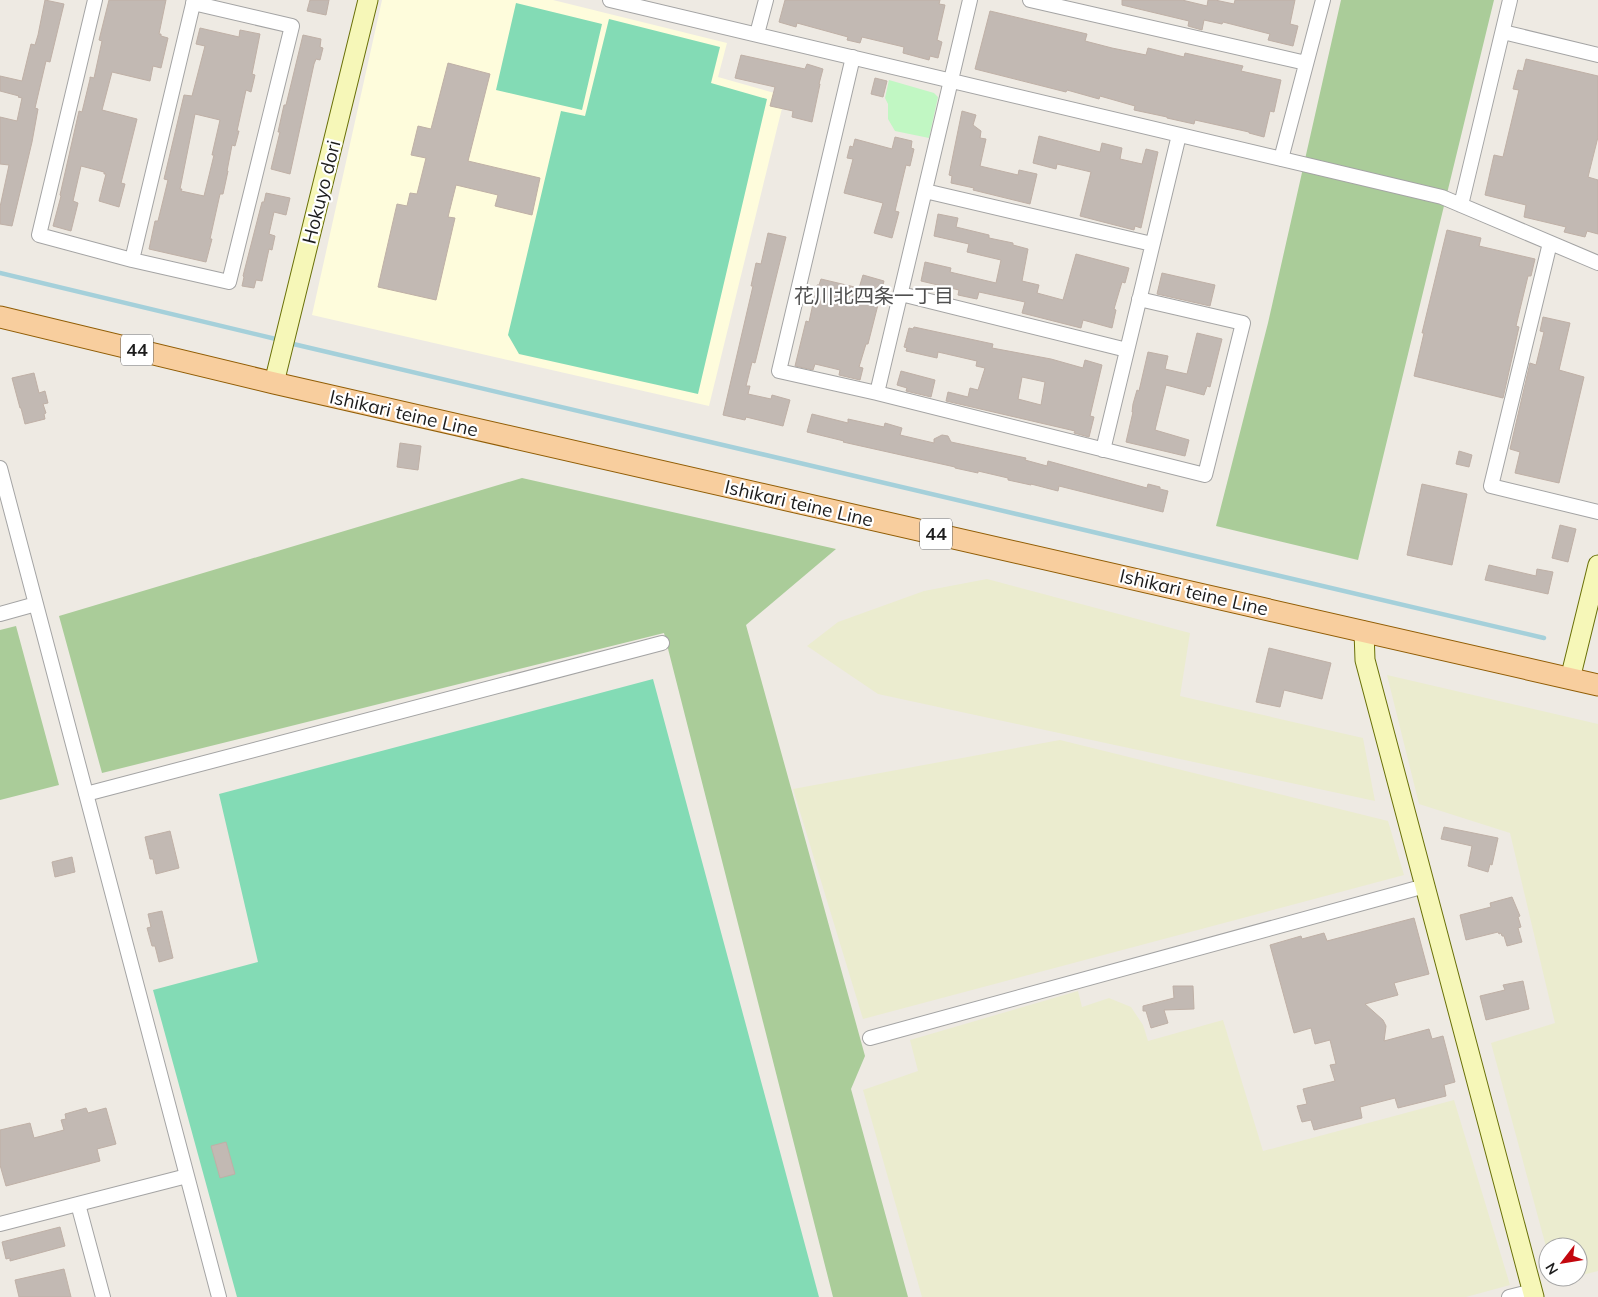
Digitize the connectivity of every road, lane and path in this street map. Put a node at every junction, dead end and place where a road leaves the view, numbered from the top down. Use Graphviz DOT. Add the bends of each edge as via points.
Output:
graph roads {
  1 [pos="95,0"];
  2 [pos="368,0"];
  3 [pos="610,0"];
  4 [pos="766,0"];
  5 [pos="970,0"];
  6 [pos="1030,0"];
  7 [pos="1322,0"];
  8 [pos="1510,0"];
  9 [pos="193,1"];
  10 [pos="1503,32"];
  11 [pos="757,34"];
  12 [pos="1598,55"];
  13 [pos="853,57"];
  14 [pos="1306,63"];
  15 [pos="951,80"];
  16 [pos="1179,135"];
  17 [pos="1281,159"];
  18 [pos="925,190"];
  19 [pos="1461,205"];
  20 [pos="1550,243"];
  21 [pos="1152,244"];
  22 [pos="132,260"];
  23 [pos="1598,263"];
  24 [pos="901,294"];
  25 [pos="1139,299"];
  26 [pos="0,317"];
  27 [pos="1127,350"];
  28 [pos="274,383"];
  29 [pos="878,393"];
  30 [pos="1103,450"];
  31 [pos="0,468"];
  32 [pos="1598,512"];
  33 [pos="7,520"];
  34 [pos="1598,565"];
  35 [pos="36,604"];
  36 [pos="0,614"];
  37 [pos="1364,631"];
  38 [pos="662,643"];
  39 [pos="1570,679"];
  40 [pos="1598,685"];
  41 [pos="86,794"];
  42 [pos="1425,886"];
  43 [pos="870,1038"];
  44 [pos="186,1176"];
  45 [pos="78,1204"];
  46 [pos="0,1224"];
  47 [pos="1534,1294"];
  48 [pos="102,1297"];
  49 [pos="219,1297"];
  50 [pos="1509,1297"];
  1 -- 22 [label="street" via="39,235"];
  2 -- 28 [label="street, Hokuyo dori"];
  3 -- 11 [label="street"];
  4 -- 11 [label="street"];
  5 -- 15 [label="street"];
  6 -- 14 [label="street"];
  7 -- 14 [label="street"];
  8 -- 10 [label="street"];
  9 -- 22 [label="street"];
  9 -- 22 [label="street" via="292,26 230,282"];
  10 -- 12 [label="street"];
  10 -- 19 [label="street"];
  11 -- 13 [label="street"];
  13 -- 15 [label="street"];
  13 -- 29 [label="street" via="779,371"];
  14 -- 17 [label="street"];
  15 -- 16 [label="street"];
  15 -- 18 [label="street"];
  16 -- 17 [label="street"];
  16 -- 21 [label="street"];
  17 -- 19 [label="street" via="1442,197"];
  18 -- 21 [label="street"];
  18 -- 24 [label="street"];
  19 -- 20 [label="street"];
  20 -- 23 [label="street"];
  20 -- 32 [label="street" via="1491,486"];
  21 -- 25 [label="street"];
  24 -- 27 [label="street"];
  24 -- 29 [label="street"];
  25 -- 27 [label="street"];
  25 -- 30 [label="street" via="1243,324 1205,475"];
  26 -- 28 [label="main road, Ishikari teine Line / 44"];
  27 -- 30 [label="street"];
  28 -- 37 [label="main road, Ishikari teine Line / 44"];
  29 -- 30 [label="street"];
  31 -- 33 [label="street"];
  33 -- 35 [label="street"];
  34 -- 39 [label="street"];
  35 -- 36 [label="street"];
  35 -- 41 [label="street"];
  37 -- 39 [label="main road, Ishikari teine Line / 44"];
  37 -- 42 [label="street" via="1365,660"];
  38 -- 41 [label="street"];
  39 -- 40 [label="main road, Ishikari teine Line / 44"];
  41 -- 44 [label="street"];
  42 -- 43 [label="street"];
  42 -- 47 [label="street"];
  44 -- 45 [label="street"];
  44 -- 49 [label="street"];
  45 -- 46 [label="street"];
  45 -- 48 [label="street"];
  47 -- 50 [label="street"];
}
